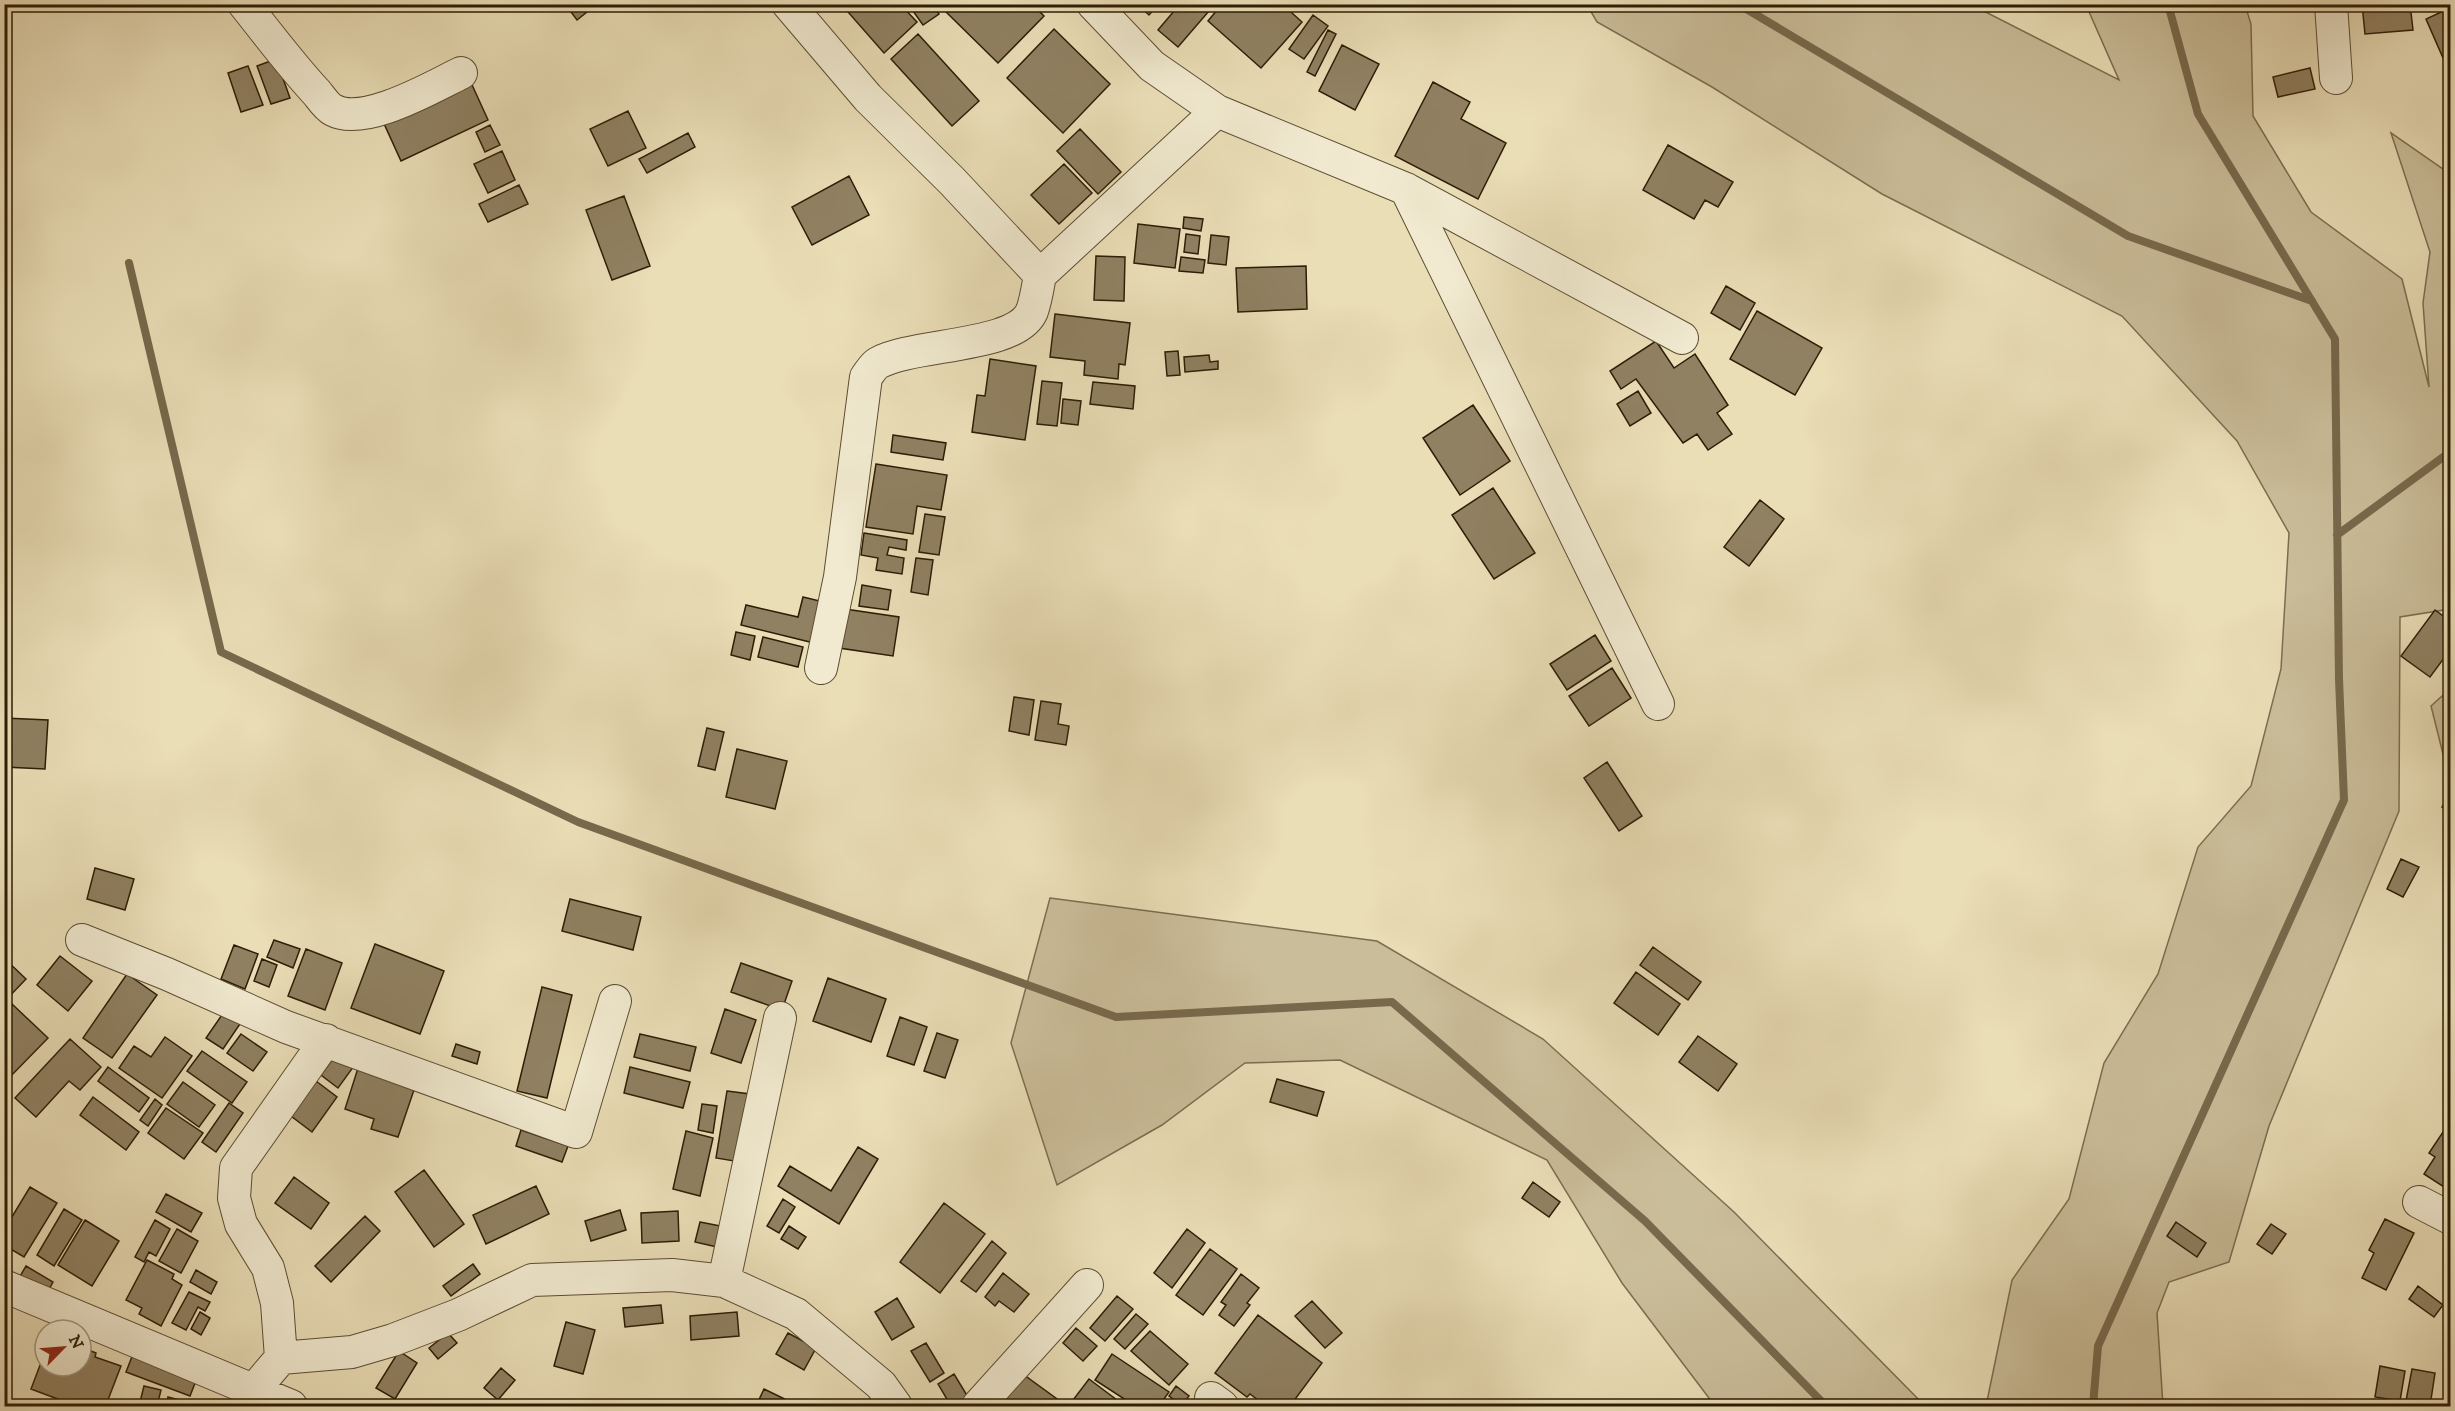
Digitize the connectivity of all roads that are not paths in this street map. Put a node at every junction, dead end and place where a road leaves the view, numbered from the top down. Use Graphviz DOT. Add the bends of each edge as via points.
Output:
graph roads {
  1 [pos="244,4"];
  2 [pos="788,4"];
  3 [pos="1093,4"];
  4 [pos="2331,4"];
  5 [pos="461,73"];
  6 [pos="2336,78"];
  7 [pos="1217,111"];
  8 [pos="1406,189"];
  9 [pos="1040,274"];
  10 [pos="1682,339"];
  11 [pos="821,668"];
  12 [pos="1658,704"];
  13 [pos="82,940"];
  14 [pos="615,1001"];
  15 [pos="780,1018"];
  16 [pos="326,1040"];
  17 [pos="2419,1202"];
  18 [pos="2451,1218"];
  19 [pos="724,1281"];
  20 [pos="1087,1285"];
  21 [pos="4,1286"];
  22 [pos="280,1358"];
  23 [pos="253,1391"];
  24 [pos="291,1407"];
  25 [pos="896,1407"];
  26 [pos="978,1407"];
  1 -- 5 [label="street" via="332,110 357,115 377,110 405,101"];
  2 -- 9 [label="street" via="868,98"];
  3 -- 7 [label="street" via="1152,66"];
  4 -- 6 [label="street"];
  7 -- 8 [label="street"];
  7 -- 9 [label="street"];
  8 -- 10 [label="street"];
  8 -- 12 [label="street"];
  9 -- 11 [label="street" via="1032,312 1017,328 998,336 903,354 877,364 866,377 840,577"];
  13 -- 16 [label="street" via="286,1027"];
  14 -- 16 [label="street" via="576,1132"];
  15 -- 19 [label="street"];
  16 -- 22 [label="street" via="236,1168 234,1198 241,1224 268,1268 277,1303"];
  17 -- 18 [label="street"];
  19 -- 22 [label="street" via="672,1275 532,1280 458,1315 383,1343 352,1352"];
  19 -- 25 [label="street" via="796,1314 881,1385"];
  20 -- 26 [label="street"];
  21 -- 23 [label="street"];
  22 -- 23 [label="street"];
  23 -- 24 [label="street"];
}
